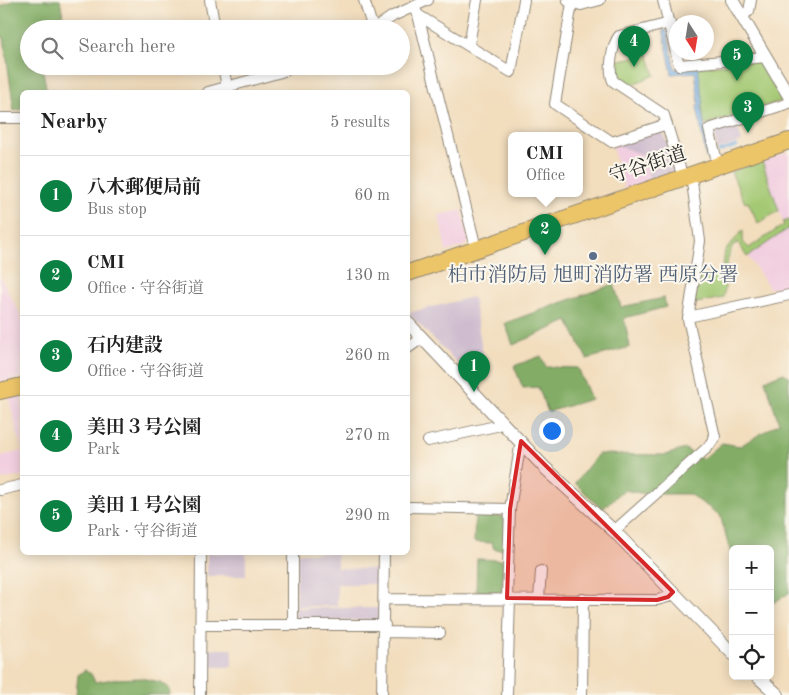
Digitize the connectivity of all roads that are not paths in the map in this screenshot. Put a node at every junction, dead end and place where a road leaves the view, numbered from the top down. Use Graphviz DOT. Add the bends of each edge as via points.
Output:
graph roads {
  1 [pos="210,0"];
  2 [pos="364,0"];
  3 [pos="428,0"];
  4 [pos="477,0"];
  5 [pos="524,0"];
  6 [pos="600,0"];
  7 [pos="663,0"];
  8 [pos="732,0"];
  9 [pos="751,0"];
  10 [pos="569,1"];
  11 [pos="412,8"];
  12 [pos="742,16"];
  13 [pos="213,20"];
  14 [pos="371,20"];
  15 [pos="387,20"];
  16 [pos="669,20"];
  17 [pos="669,23"];
  18 [pos="469,44"];
  19 [pos="766,57"];
  20 [pos="678,60"];
  21 [pos="225,75"];
  22 [pos="272,75"];
  23 [pos="228,90"];
  24 [pos="789,96"];
  25 [pos="789,103"];
  26 [pos="0,118"];
  27 [pos="20,118"];
  28 [pos="667,124"];
  29 [pos="789,141"];
  30 [pos="718,165"];
  31 [pos="687,176"];
  32 [pos="476,248"];
  33 [pos="410,272"];
  34 [pos="789,295"];
  35 [pos="688,317"];
  36 [pos="410,325"];
  37 [pos="422,338"];
  38 [pos="410,347"];
  39 [pos="20,387"];
  40 [pos="0,392"];
  41 [pos="502,422"];
  42 [pos="428,441"];
  43 [pos="520,441"];
  44 [pos="20,485"];
  45 [pos="0,490"];
  46 [pos="410,507"];
  47 [pos="510,509"];
  48 [pos="614,531"];
  49 [pos="201,555"];
  50 [pos="293,555"];
  51 [pos="384,555"];
  52 [pos="541,572"];
  53 [pos="673,592"];
  54 [pos="508,598"];
  55 [pos="385,599"];
  56 [pos="540,599"];
  57 [pos="583,599"];
  58 [pos="200,624"];
  59 [pos="293,625"];
  60 [pos="384,629"];
  61 [pos="440,633"];
  62 [pos="729,650"];
  63 [pos="761,680"];
  64 [pos="506,694"];
  65 [pos="200,695"];
  66 [pos="382,695"];
  67 [pos="582,695"];
  68 [pos="778,695"];
  1 -- 13 [label="street"];
  2 -- 14 [label="street"];
  3 -- 11 [label="street"];
  4 -- 18 [label="street"];
  5 -- 18 [label="street" via="511,72"];
  6 -- 10 [label="street" via="580,5"];
  7 -- 16 [label="street"];
  8 -- 12 [label="street"];
  9 -- 12 [label="street" via="749,11"];
  10 -- 28 [label="street" via="555,104 612,142"];
  11 -- 15 [label="street"];
  11 -- 18 [label="street"];
  11 -- 32 [label="street"];
  12 -- 19 [label="street"];
  17 -- 28 [label="street" via="620,36 615,41 610,74 613,81 664,115"];
  19 -- 20 [label="street" via="679,65"];
  19 -- 24 [label="street"];
  21 -- 23 [label="street"];
  22 -- 23 [label="street"];
  25 -- 30 [label="street" via="709,129"];
  26 -- 27 [label="street"];
  28 -- 31 [label="street"];
  29 -- 30 [label="main road, 守谷街道"];
  30 -- 31 [label="main road, 守谷街道"];
  31 -- 32 [label="main road, 守谷街道"];
  31 -- 35 [label="street" via="700,241"];
  32 -- 33 [label="main road, 守谷街道"];
  34 -- 35 [label="street"];
  35 -- 48 [label="street" via="715,437 708,447"];
  36 -- 37 [label="street"];
  37 -- 38 [label="street"];
  37 -- 41 [label="street"];
  39 -- 40 [label="main road"];
  41 -- 42 [label="street"];
  41 -- 43 [label="street"];
  43 -- 47 [label="street"];
  43 -- 48 [label="street" via="579,501"];
  44 -- 45 [label="street"];
  46 -- 47 [label="street"];
  47 -- 54 [label="street"];
  48 -- 53 [label="street"];
  49 -- 58 [label="street"];
  50 -- 59 [label="street"];
  51 -- 55 [label="street"];
  52 -- 56 [label="street"];
  53 -- 57 [label="street" via="657,600"];
  53 -- 62 [label="street"];
  54 -- 55 [label="street"];
  54 -- 56 [label="street"];
  54 -- 64 [label="street"];
  55 -- 60 [label="street"];
  56 -- 57 [label="street"];
  57 -- 67 [label="street"];
  58 -- 59 [label="street"];
  58 -- 65 [label="street"];
  59 -- 60 [label="street"];
  60 -- 61 [label="street"];
  60 -- 66 [label="street"];
  63 -- 68 [label="street"];
}
